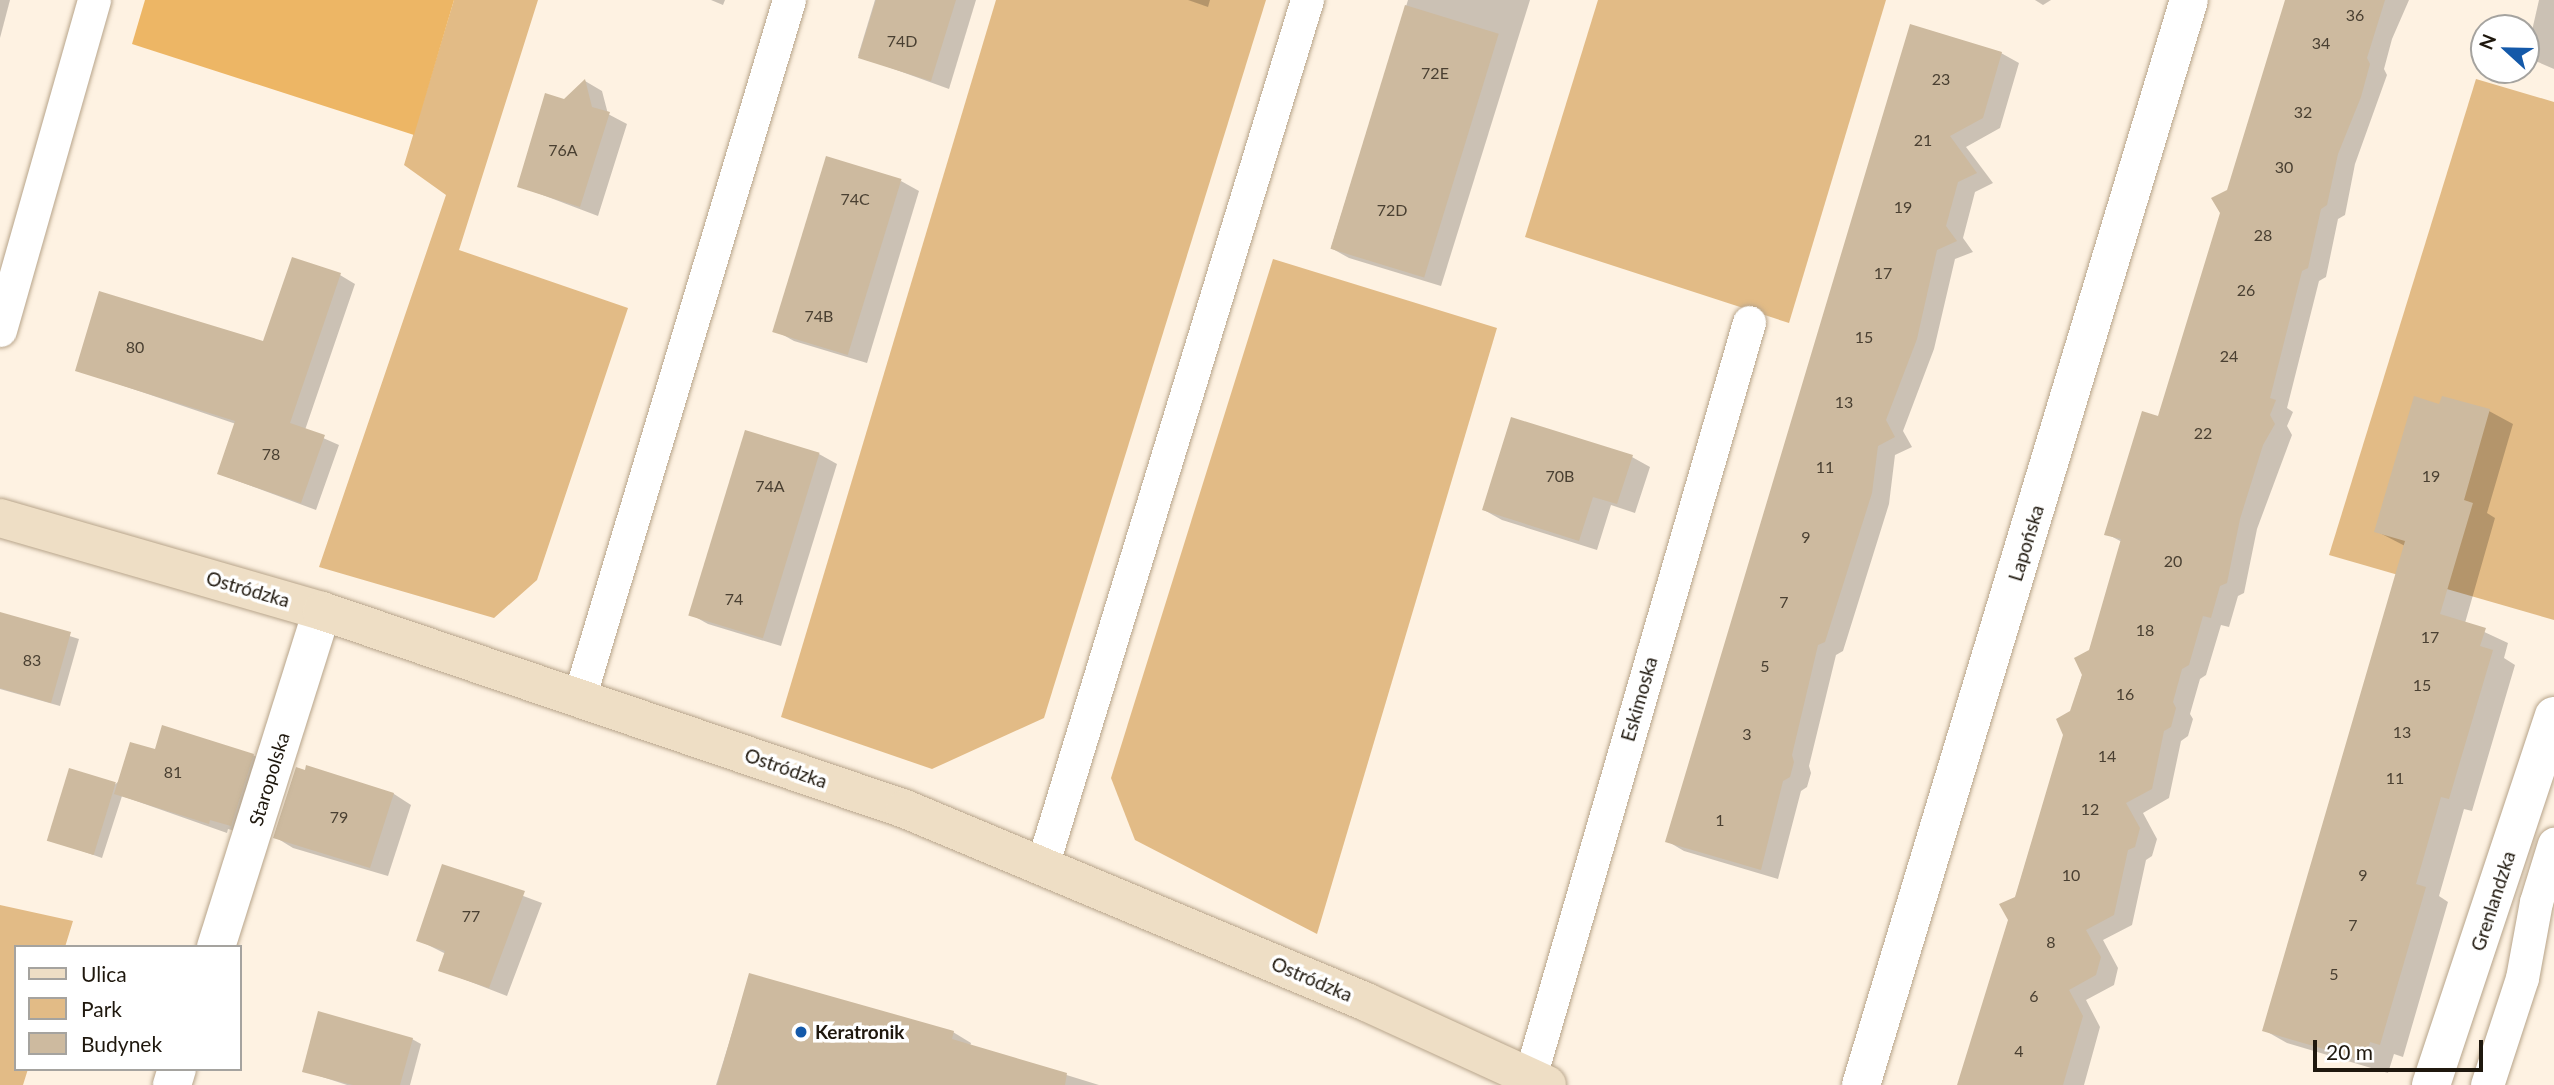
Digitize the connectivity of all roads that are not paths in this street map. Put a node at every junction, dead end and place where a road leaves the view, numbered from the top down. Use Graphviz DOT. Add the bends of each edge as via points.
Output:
graph roads {
  1 [pos="94,0"];
  2 [pos="789,0"];
  3 [pos="1307,0"];
  4 [pos="2189,0"];
  5 [pos="1749,322"];
  6 [pos="0,330"];
  7 [pos="0,518"];
  8 [pos="322,611"];
  9 [pos="579,698"];
  10 [pos="2554,716"];
  11 [pos="2554,844"];
  12 [pos="1042,866"];
  13 [pos="217,945"];
  14 [pos="1538,1081"];
  15 [pos="1861,1085"];
  16 [pos="2431,1085"];
  17 [pos="2487,1085"];
  1 -- 6 [label="lane"];
  2 -- 9 [label="lane"];
  3 -- 12 [label="lane"];
  4 -- 15 [label="street, Lapońska"];
  5 -- 14 [label="lane, Eskimoska"];
  7 -- 8 [label="street, Ostródzka"];
  8 -- 9 [label="street, Ostródzka"];
  8 -- 13 [label="street, Staropolska"];
  9 -- 12 [label="street, Ostródzka" via="905,809"];
  10 -- 16 [label="street, Grenlandzka"];
  11 -- 17 [label="lane" via="2536,902 2522,978"];
  12 -- 14 [label="street, Ostródzka" via="1366,1002"];
}
